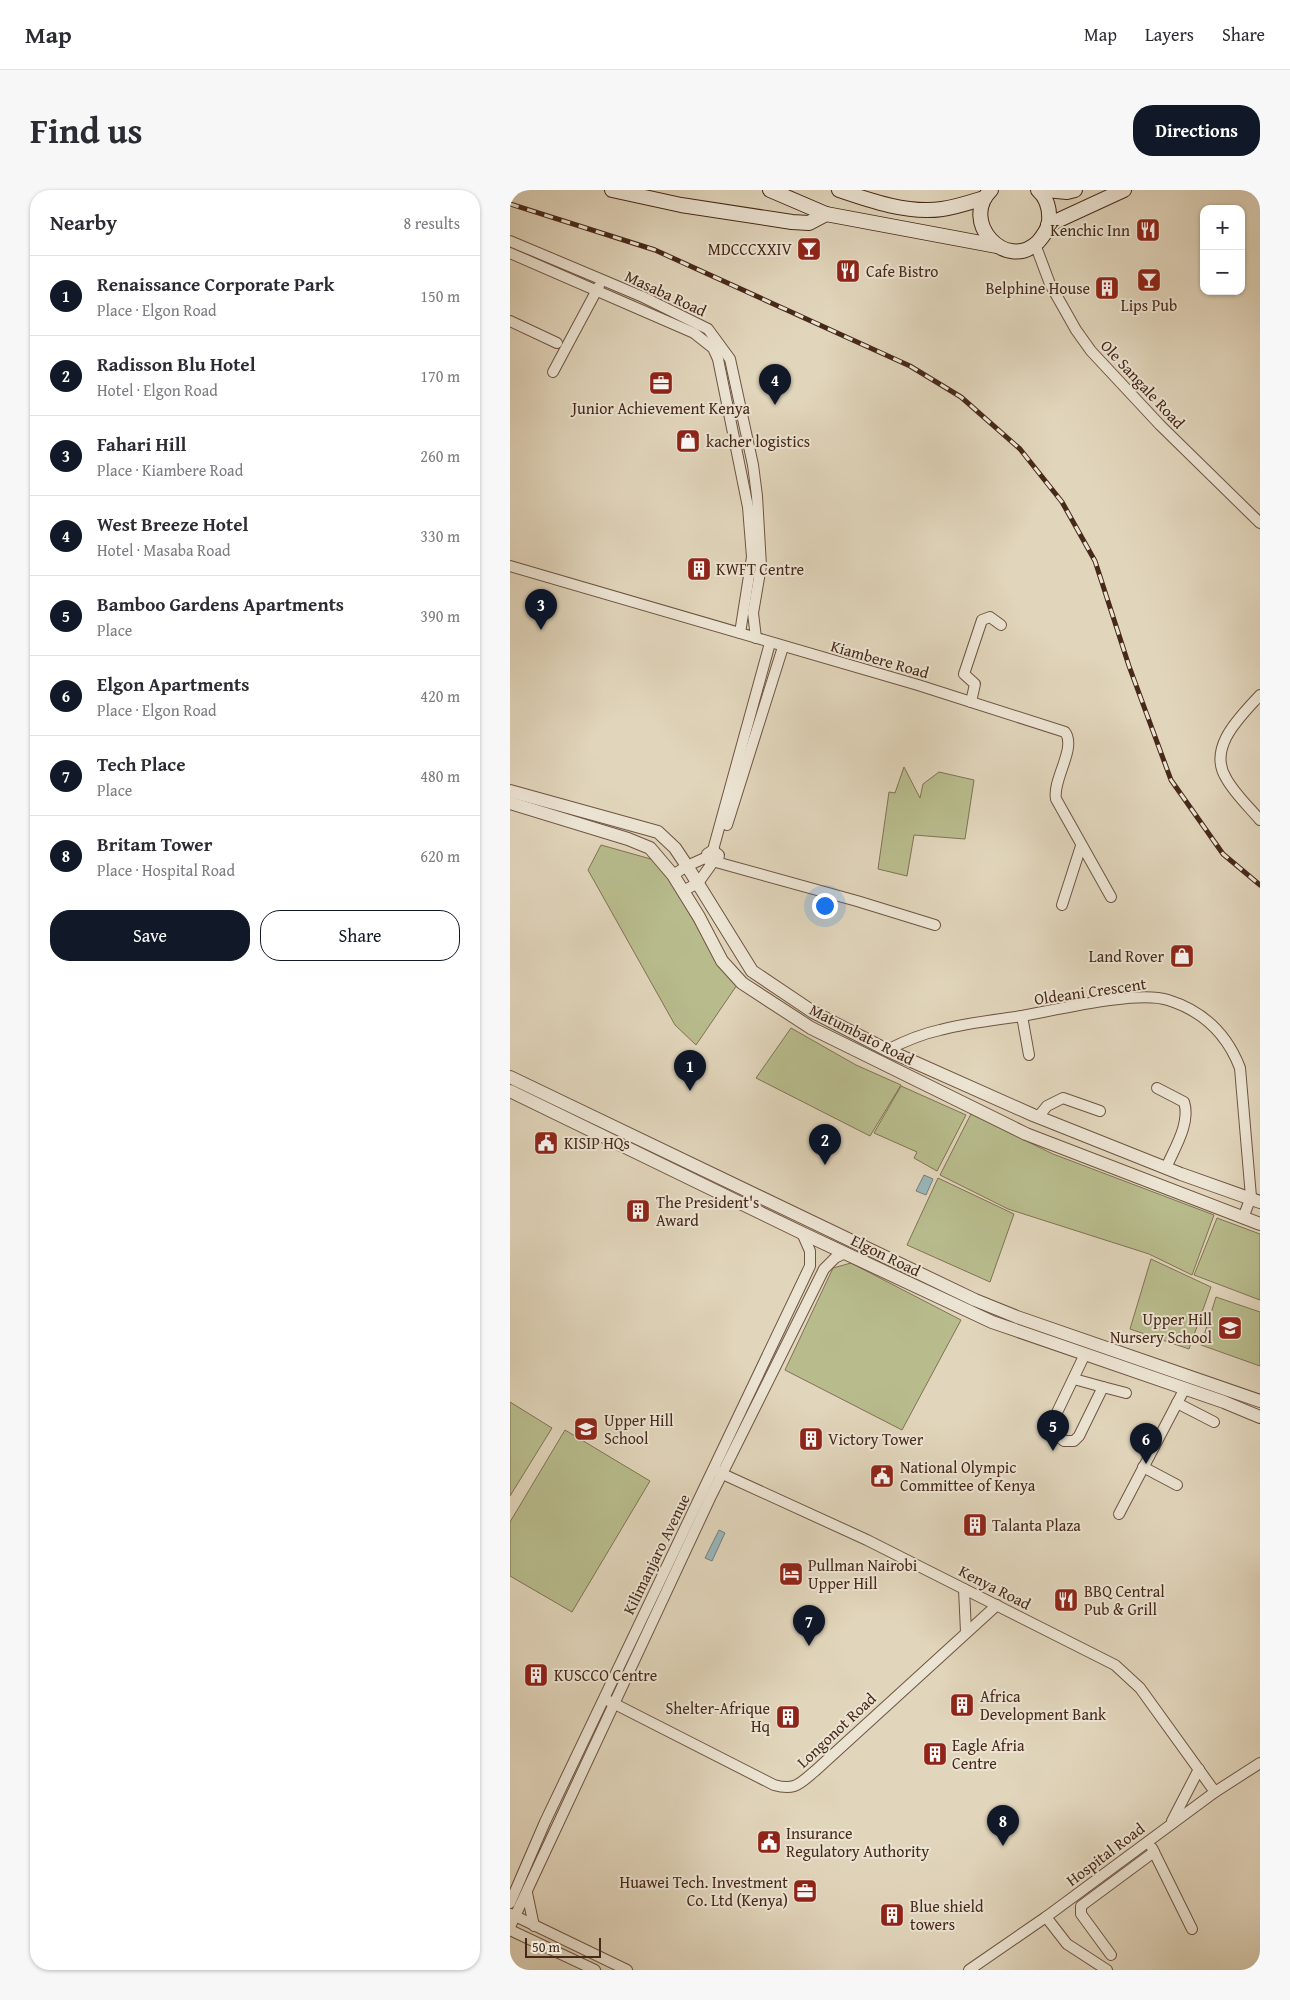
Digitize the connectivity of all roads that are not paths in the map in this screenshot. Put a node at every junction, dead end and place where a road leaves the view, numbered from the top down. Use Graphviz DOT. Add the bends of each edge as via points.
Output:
graph roads {
  1 [pos="612,190"];
  2 [pos="770,190"];
  3 [pos="839,190"];
  4 [pos="1038,190"];
  5 [pos="1046,190"];
  6 [pos="1075,190"];
  7 [pos="1124,190"];
  8 [pos="987,194"];
  9 [pos="826,214"];
  10 [pos="1048,225"];
  11 [pos="510,241"];
  12 [pos="1035,244"];
  13 [pos="997,246"];
  14 [pos="510,253"];
  15 [pos="599,285"];
  16 [pos="510,321"];
  17 [pos="557,343"];
  18 [pos="554,372"];
  19 [pos="743,421"];
  20 [pos="729,422"];
  21 [pos="1260,523"];
  22 [pos="510,566"];
  23 [pos="1001,625"];
  24 [pos="740,633"];
  25 [pos="756,638"];
  26 [pos="770,643"];
  27 [pos="783,647"];
  28 [pos="1260,695"];
  29 [pos="971,702"];
  30 [pos="510,791"];
  31 [pos="510,803"];
  32 [pos="577,810"];
  33 [pos="1260,820"];
  34 [pos="573,822"];
  35 [pos="1081,846"];
  36 [pos="713,857"];
  37 [pos="687,866"];
  38 [pos="673,875"];
  39 [pos="698,883"];
  40 [pos="683,891"];
  41 [pos="1111,897"];
  42 [pos="1062,905"];
  43 [pos="935,925"];
  44 [pos="752,971"];
  45 [pos="742,983"];
  46 [pos="1022,1016"];
  47 [pos="887,1050"];
  48 [pos="1030,1055"];
  49 [pos="510,1077"];
  50 [pos="1158,1088"];
  51 [pos="510,1091"];
  52 [pos="1100,1112"];
  53 [pos="1036,1116"];
  54 [pos="1026,1134"];
  55 [pos="1086,1135"];
  56 [pos="1078,1154"];
  57 [pos="1162,1166"];
  58 [pos="1151,1182"];
  59 [pos="1256,1200"];
  60 [pos="1243,1218"];
  61 [pos="1260,1224"];
  62 [pos="802,1233"];
  63 [pos="844,1253"];
  64 [pos="1085,1354"];
  65 [pos="1074,1379"];
  66 [pos="1103,1387"];
  67 [pos="1185,1388"];
  68 [pos="1126,1393"];
  69 [pos="1260,1401"];
  70 [pos="1177,1403"];
  71 [pos="1260,1417"];
  72 [pos="1214,1422"];
  73 [pos="1143,1467"];
  74 [pos="718,1472"];
  75 [pos="1177,1486"];
  76 [pos="1119,1514"];
  77 [pos="964,1589"];
  78 [pos="997,1605"];
  79 [pos="966,1632"];
  80 [pos="604,1698"];
  81 [pos="614,1703"];
  82 [pos="1260,1763"];
  83 [pos="1199,1769"];
  84 [pos="1215,1792"];
  85 [pos="1170,1824"];
  86 [pos="1148,1840"];
  87 [pos="1154,1852"];
  88 [pos="514,1889"];
  89 [pos="527,1893"];
  90 [pos="510,1903"];
  91 [pos="513,1914"];
  92 [pos="1046,1917"];
  93 [pos="534,1926"];
  94 [pos="510,1928"];
  95 [pos="1192,1929"];
  96 [pos="1111,1955"];
  97 [pos="614,1967"];
  98 [pos="595,1970"];
  99 [pos="627,1970"];
  100 [pos="969,1970"];
  101 [pos="1108,1970"];
  1 -- 9 [label="main road" via="681,205 792,222 809,223"];
  2 -- 9 [label="main road"];
  3 -- 8 [label="main road" via="926,210 944,209"];
  4 -- 10 [label="main road" via="1047,202"];
  5 -- 6 [label="main road"];
  7 -- 10 [label="main road"];
  8 -- 13 [label="main road" via="979,219 988,239"];
  9 -- 13 [label="main road"];
  10 -- 12 [label="main road"];
  11 -- 15 [label="street, Masaba Road"];
  12 -- 13 [label="main road" via="1016,251"];
  12 -- 21 [label="street, Ole Sangale Road" via="1050,284 1091,351 1160,425"];
  14 -- 15 [label="street, Masaba Road"];
  15 -- 18 [label="street"];
  15 -- 19 [label="street, Masaba Road" via="643,297 708,329 730,358"];
  15 -- 20 [label="street, Masaba Road" via="694,333 713,348 720,366"];
  16 -- 17 [label="street"];
  19 -- 20 [label="street"];
  19 -- 25 [label="street, Masaba Road" via="754,465 759,521 761,566 753,613"];
  20 -- 24 [label="street, Masaba Road" via="748,507 752,557"];
  22 -- 24 [label="street, Kiambere Road"];
  23 -- 29 [label="street" via="990,617 982,620 964,674 975,684"];
  24 -- 25 [label="street, Kiambere Road"];
  25 -- 26 [label="street, Kiambere Road"];
  26 -- 27 [label="street, Kiambere Road"];
  26 -- 36 [label="street"];
  27 -- 29 [label="street, Kiambere Road"];
  27 -- 36 [label="street"];
  28 -- 33 [label="street" via="1236,721 1220,753 1225,777"];
  29 -- 35 [label="street, Kiambere Road" via="1065,732 1068,746 1055,794"];
  30 -- 32 [label="street, Matumbato Road"];
  31 -- 34 [label="street, Matumbato Road"];
  32 -- 34 [label="street"];
  32 -- 37 [label="street, Matumbato Road" via="658,832 675,848"];
  34 -- 38 [label="street, Matumbato Road" via="650,848"];
  35 -- 41 [label="street, Kiambere Road"];
  35 -- 42 [label="street"];
  36 -- 37 [label="street"];
  36 -- 39 [label="street"];
  36 -- 43 [label="street"];
  37 -- 38 [label="street"];
  37 -- 39 [label="street, Matumbato Road"];
  38 -- 40 [label="street, Matumbato Road"];
  39 -- 40 [label="street"];
  39 -- 44 [label="street, Matumbato Road"];
  40 -- 45 [label="street, Matumbato Road" via="722,961"];
  44 -- 45 [label="street"];
  44 -- 47 [label="street, Matumbato Road" via="812,1012"];
  45 -- 54 [label="street, Matumbato Road" via="811,1028"];
  46 -- 47 [label="street, Oldeani Crescent" via="939,1030"];
  46 -- 48 [label="street"];
  46 -- 59 [label="street, Oldeani Crescent" via="1153,997 1187,1008 1213,1024 1232,1050 1240,1068"];
  47 -- 53 [label="street, Matumbato Road"];
  49 -- 69 [label="street, Elgon Road" via="975,1300"];
  50 -- 57 [label="street" via="1184,1102 1186,1109 1185,1121"];
  51 -- 62 [label="street, Elgon Road"];
  52 -- 53 [label="street" via="1063,1098"];
  53 -- 54 [label="street"];
  53 -- 55 [label="street, Matumbato Road"];
  54 -- 56 [label="street, Matumbato Road"];
  55 -- 56 [label="street"];
  55 -- 57 [label="street, Matumbato Road"];
  56 -- 58 [label="street, Matumbato Road"];
  57 -- 58 [label="street"];
  57 -- 59 [label="street, Matumbato Road"];
  58 -- 60 [label="street, Matumbato Road"];
  59 -- 60 [label="street, Oldeani Crescent"];
  60 -- 61 [label="street, Matumbato Road"];
  62 -- 63 [label="street, Elgon Road"];
  62 -- 74 [label="street, Kilimanjaro Avenue" via="810,1251 810,1266"];
  63 -- 64 [label="street, Elgon Road" via="992,1322"];
  63 -- 74 [label="street, Kilimanjaro Avenue" via="824,1269"];
  64 -- 65 [label="street"];
  64 -- 67 [label="street, Elgon Road"];
  65 -- 66 [label="street"];
  65 -- 66 [label="street" via="1051,1425 1052,1432 1064,1441 1074,1441 1080,1436"];
  66 -- 68 [label="street"];
  67 -- 70 [label="street"];
  67 -- 71 [label="street, Elgon Road"];
  70 -- 72 [label="street"];
  70 -- 73 [label="street"];
  73 -- 75 [label="street"];
  73 -- 76 [label="street"];
  74 -- 77 [label="street, Kenya Road" via="867,1540"];
  74 -- 80 [label="street, Kilimanjaro Avenue"];
  74 -- 81 [label="street, Kilimanjaro Avenue"];
  77 -- 78 [label="street, Kenya Road"];
  77 -- 79 [label="street"];
  78 -- 79 [label="street, Longonot Road"];
  78 -- 83 [label="street, Kenya Road" via="1115,1665 1140,1688"];
  79 -- 81 [label="street, Longonot Road" via="816,1771 797,1786 787,1789 774,1786"];
  80 -- 81 [label="street, Longonot Road"];
  80 -- 88 [label="street, Kilimanjaro Avenue"];
  81 -- 89 [label="street, Kilimanjaro Avenue"];
  82 -- 84 [label="street, Hospital Road"];
  83 -- 84 [label="street, Kenya Road"];
  83 -- 85 [label="street"];
  84 -- 85 [label="street, Hospital Road"];
  85 -- 86 [label="street, Hospital Road"];
  86 -- 87 [label="street"];
  86 -- 92 [label="street, Hospital Road"];
  87 -- 95 [label="street"];
  87 -- 96 [label="street" via="1081,1906 1081,1914"];
  88 -- 90 [label="street, Kilimanjaro Avenue"];
  89 -- 91 [label="street, Kilimanjaro Avenue"];
  89 -- 93 [label="street"];
  91 -- 93 [label="street"];
  91 -- 94 [label="street, Kilimanjaro Avenue"];
  92 -- 100 [label="street, Hospital Road"];
  92 -- 101 [label="street" via="1067,1944"];
  93 -- 97 [label="street"];
  94 -- 98 [label="street"];
  97 -- 99 [label="street"];
}
